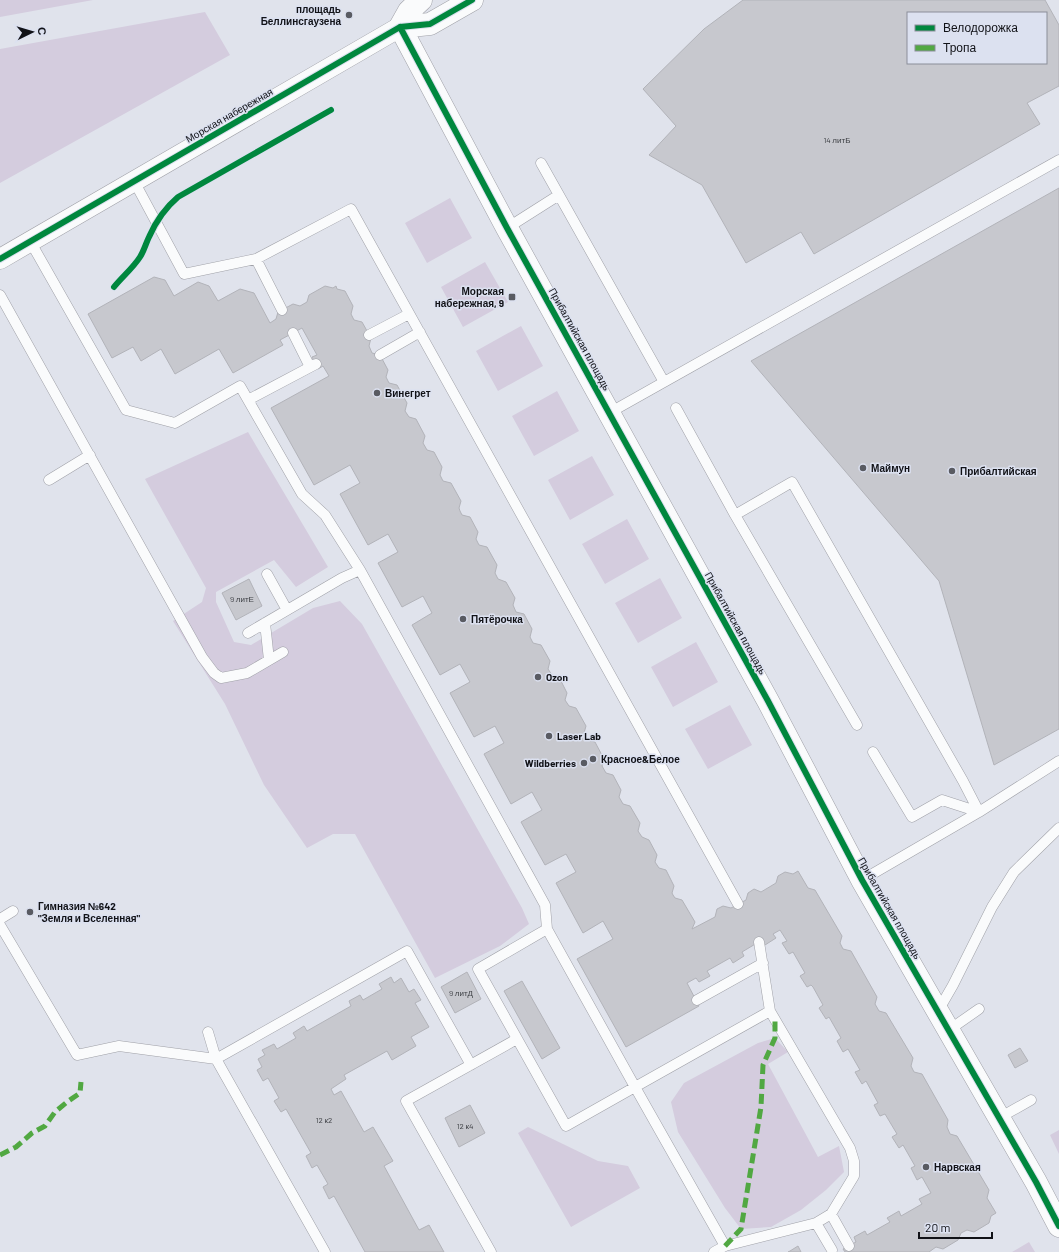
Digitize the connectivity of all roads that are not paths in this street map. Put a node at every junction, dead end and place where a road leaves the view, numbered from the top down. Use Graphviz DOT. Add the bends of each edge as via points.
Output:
graph roads {
  1 [pos="421,0"];
  2 [pos="472,0"];
  3 [pos="400,27"];
  4 [pos="1059,160"];
  5 [pos="541,163"];
  6 [pos="134,181"];
  7 [pos="559,195"];
  8 [pos="507,228"];
  9 [pos="30,241"];
  10 [pos="0,259"];
  11 [pos="256,259"];
  12 [pos="0,295"];
  13 [pos="282,310"];
  14 [pos="409,314"];
  15 [pos="420,332"];
  16 [pos="293,333"];
  17 [pos="369,335"];
  18 [pos="380,355"];
  19 [pos="664,382"];
  20 [pos="248,400"];
  21 [pos="676,408"];
  22 [pos="609,413"];
  23 [pos="90,455"];
  24 [pos="49,480"];
  25 [pos="735,515"];
  26 [pos="360,570"];
  27 [pos="267,574"];
  28 [pos="287,610"];
  29 [pos="265,623"];
  30 [pos="248,633"];
  31 [pos="283,652"];
  32 [pos="269,660"];
  33 [pos="857,725"];
  34 [pos="873,752"];
  35 [pos="1059,761"];
  36 [pos="979,812"];
  37 [pos="1059,828"];
  38 [pos="862,880"];
  39 [pos="738,904"];
  40 [pos="13,911"];
  41 [pos="0,919"];
  42 [pos="0,925"];
  43 [pos="547,929"];
  44 [pos="759,942"];
  45 [pos="763,963"];
  46 [pos="696,1000"];
  47 [pos="979,1009"];
  48 [pos="938,1011"];
  49 [pos="770,1012"];
  50 [pos="949,1030"];
  51 [pos="208,1032"];
  52 [pos="517,1039"];
  53 [pos="216,1059"];
  54 [pos="471,1065"];
  55 [pos="635,1087"];
  56 [pos="1031,1100"];
  57 [pos="1000,1118"];
  58 [pos="831,1214"];
  59 [pos="816,1223"];
  60 [pos="1059,1226"];
  61 [pos="724,1246"];
  62 [pos="849,1246"];
  63 [pos="832,1250"];
  64 [pos="325,1252"];
  65 [pos="490,1252"];
  66 [pos="714,1252"];
  1 -- 3 [label="street, Морская набережная" via="409,11"];
  2 -- 3 [label="street, Морская набережная" via="430,24"];
  3 -- 6 [label="street, Морская набережная"];
  3 -- 8 [label="street, Прибалтийская площадь"];
  4 -- 19 [label="lane"];
  5 -- 7 [label="lane"];
  6 -- 9 [label="street, Морская набережная"];
  6 -- 11 [label="lane" via="184,274"];
  7 -- 8 [label="lane"];
  7 -- 19 [label="lane"];
  8 -- 22 [label="street, Прибалтийская площадь"];
  9 -- 10 [label="street, Морская набережная"];
  9 -- 20 [label="lane" via="126,410 175,423 240,386"];
  11 -- 13 [label="lane"];
  11 -- 14 [label="lane" via="351,209"];
  12 -- 23 [label="lane"];
  14 -- 15 [label="lane"];
  14 -- 17 [label="lane"];
  15 -- 18 [label="lane"];
  15 -- 39 [label="lane"];
  16 -- 20 [label="lane" via="313,366"];
  19 -- 22 [label="lane"];
  20 -- 26 [label="lane" via="302,494 325,515"];
  21 -- 25 [label="lane"];
  22 -- 38 [label="street, Прибалтийская площадь" via="768,701"];
  23 -- 24 [label="lane"];
  23 -- 32 [label="lane" via="202,657 214,673 221,678 247,673"];
  25 -- 33 [label="lane"];
  25 -- 36 [label="lane" via="792,482"];
  26 -- 28 [label="lane"];
  26 -- 43 [label="lane" via="545,905"];
  27 -- 28 [label="lane"];
  28 -- 29 [label="lane"];
  29 -- 30 [label="lane"];
  29 -- 32 [label="lane"];
  31 -- 32 [label="lane"];
  34 -- 36 [label="lane" via="912,817 942,800"];
  35 -- 36 [label="lane"];
  36 -- 38 [label="lane"];
  37 -- 48 [label="lane" via="1014,872 992,907"];
  38 -- 48 [label="street, Прибалтийская площадь"];
  40 -- 41 [label="lane"];
  42 -- 53 [label="lane" via="77,1055 119,1046"];
  43 -- 52 [label="lane" via="478,969"];
  43 -- 55 [label="lane"];
  44 -- 45 [label="lane"];
  45 -- 46 [label="lane"];
  45 -- 49 [label="lane"];
  47 -- 50 [label="lane"];
  48 -- 50 [label="street, Прибалтийская площадь"];
  49 -- 55 [label="lane"];
  49 -- 58 [label="lane" via="850,1148 854,1161 854,1176"];
  50 -- 57 [label="street, Прибалтийская площадь"];
  51 -- 53 [label="lane"];
  52 -- 54 [label="lane"];
  52 -- 55 [label="lane" via="566,1126"];
  53 -- 54 [label="lane" via="407,952"];
  53 -- 64 [label="lane"];
  54 -- 65 [label="lane" via="406,1101"];
  55 -- 61 [label="lane"];
  56 -- 57 [label="lane"];
  57 -- 60 [label="street, Прибалтийская площадь"];
  58 -- 59 [label="lane"];
  58 -- 62 [label="lane"];
  59 -- 61 [label="lane"];
  59 -- 63 [label="lane"];
  61 -- 66 [label="lane"];
}
